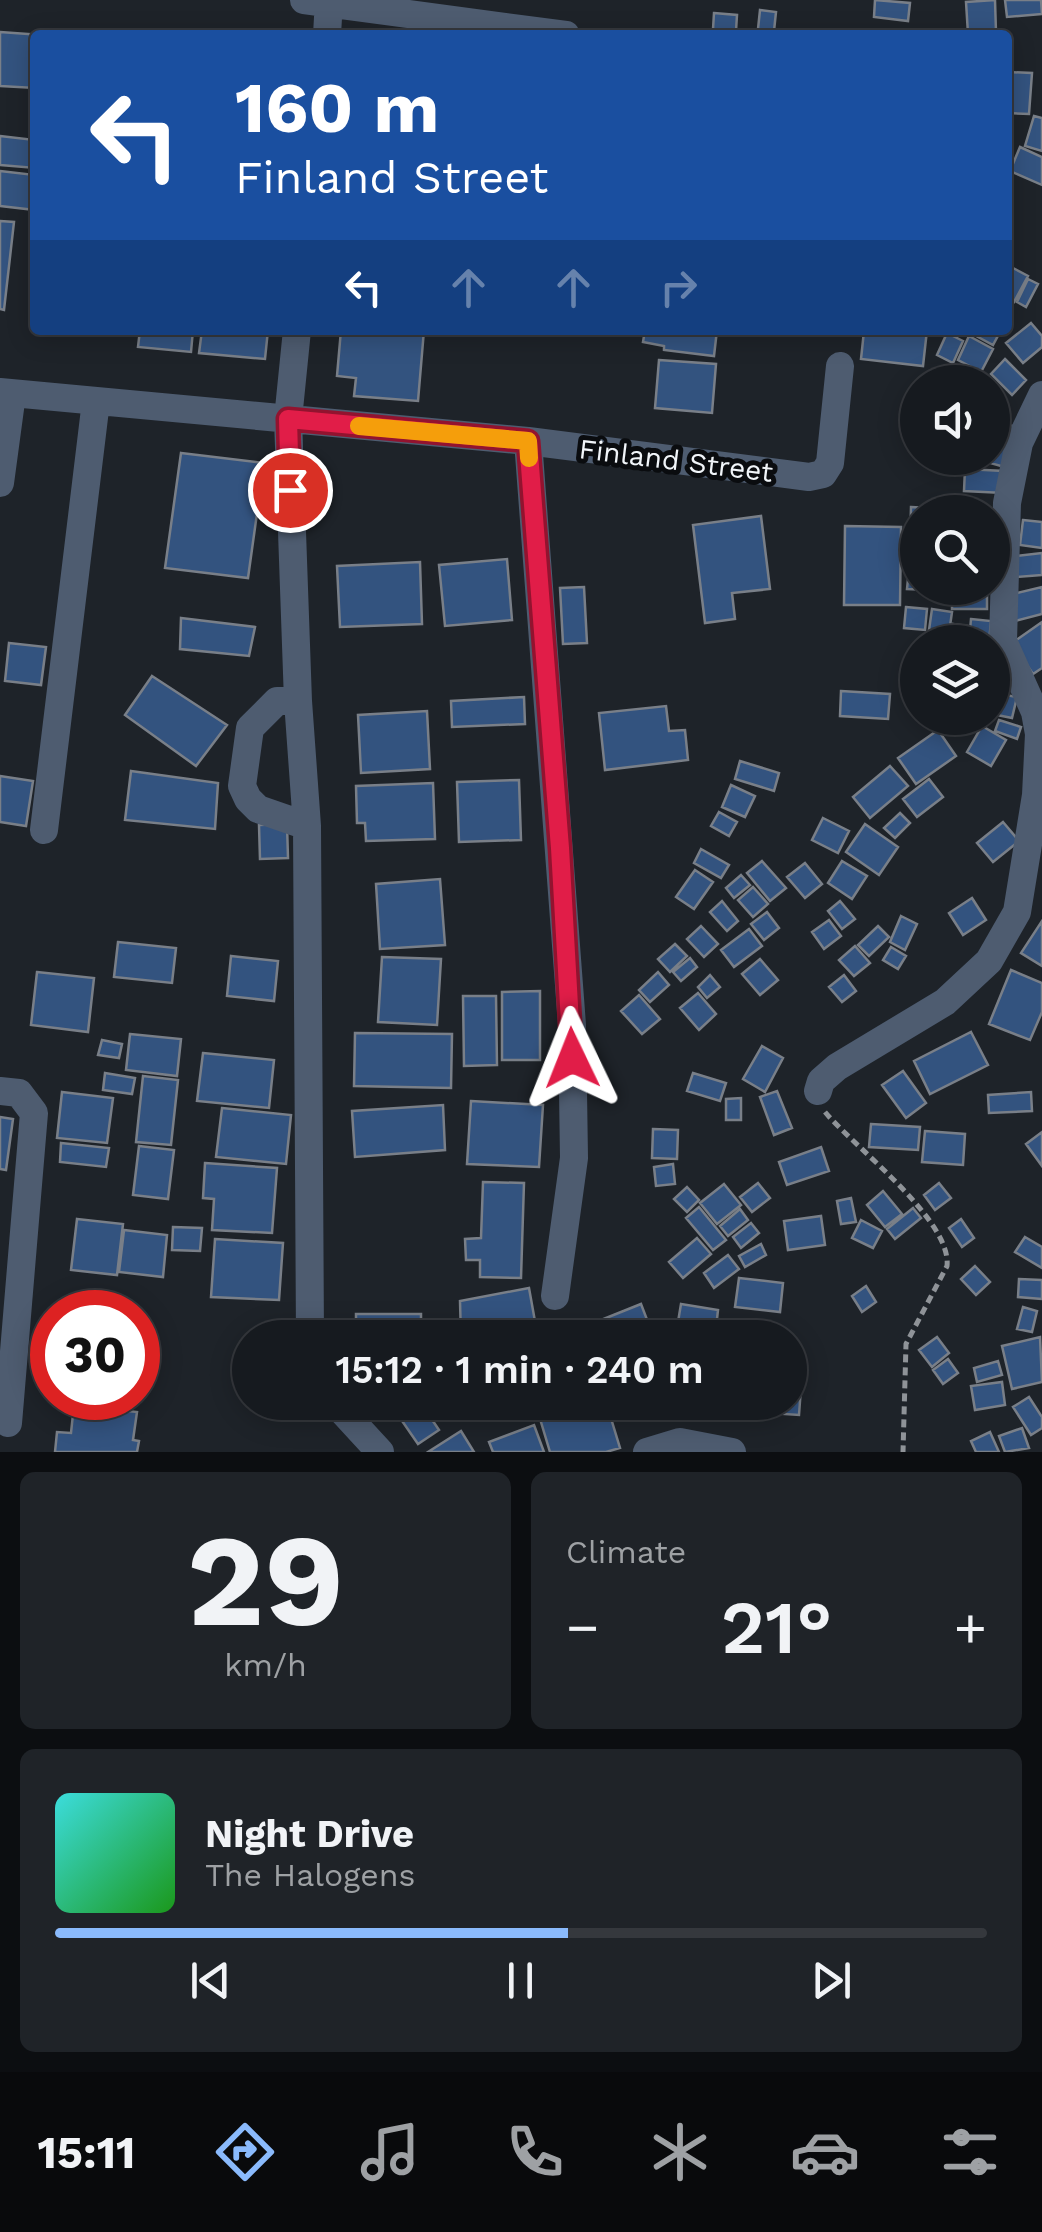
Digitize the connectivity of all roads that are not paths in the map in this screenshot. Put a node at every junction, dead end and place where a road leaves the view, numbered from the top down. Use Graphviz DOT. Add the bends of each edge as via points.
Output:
graph roads {
  1 [pos="321,1"];
  2 [pos="326,30"];
  3 [pos="530,30"];
  4 [pos="296,335"];
  5 [pos="840,366"];
  6 [pos="6,393"];
  7 [pos="1042,395"];
  8 [pos="96,402"];
  9 [pos="288,419"];
  10 [pos="528,441"];
  11 [pos="0,484"];
  12 [pos="298,702"];
  13 [pos="308,826"];
  14 [pos="44,830"];
  15 [pos="0,1091"];
  16 [pos="818,1091"];
  17 [pos="555,1296"];
  18 [pos="310,1320"];
  19 [pos="351,1420"];
  20 [pos="8,1423"];
  21 [pos="380,1452"];
  22 [pos="647,1452"];
  23 [pos="732,1452"];
  1 -- 2 [label="street"];
  1 -- 3 [label="street"];
  4 -- 9 [label="street"];
  5 -- 10 [label="street, Finland Street" via="830,464 809,478"];
  6 -- 8 [label="street, Finland Street"];
  6 -- 11 [label="street"];
  7 -- 16 [label="street" via="1020,443 1008,503 1003,641 1039,734 1017,912 989,961 945,1002 837,1067"];
  8 -- 9 [label="street, Finland Street"];
  8 -- 14 [label="street"];
  9 -- 10 [label="street, Finland Street"];
  9 -- 12 [label="street"];
  10 -- 17 [label="street" via="572,1026 574,1158"];
  12 -- 13 [label="street"];
  12 -- 13 [label="street" via="277,701 250,728 242,786 258,808"];
  13 -- 18 [label="street"];
  15 -- 20 [label="street" via="19,1093 34,1114"];
  19 -- 21 [label="street"];
  22 -- 23 [label="street" via="680,1442"];
}
